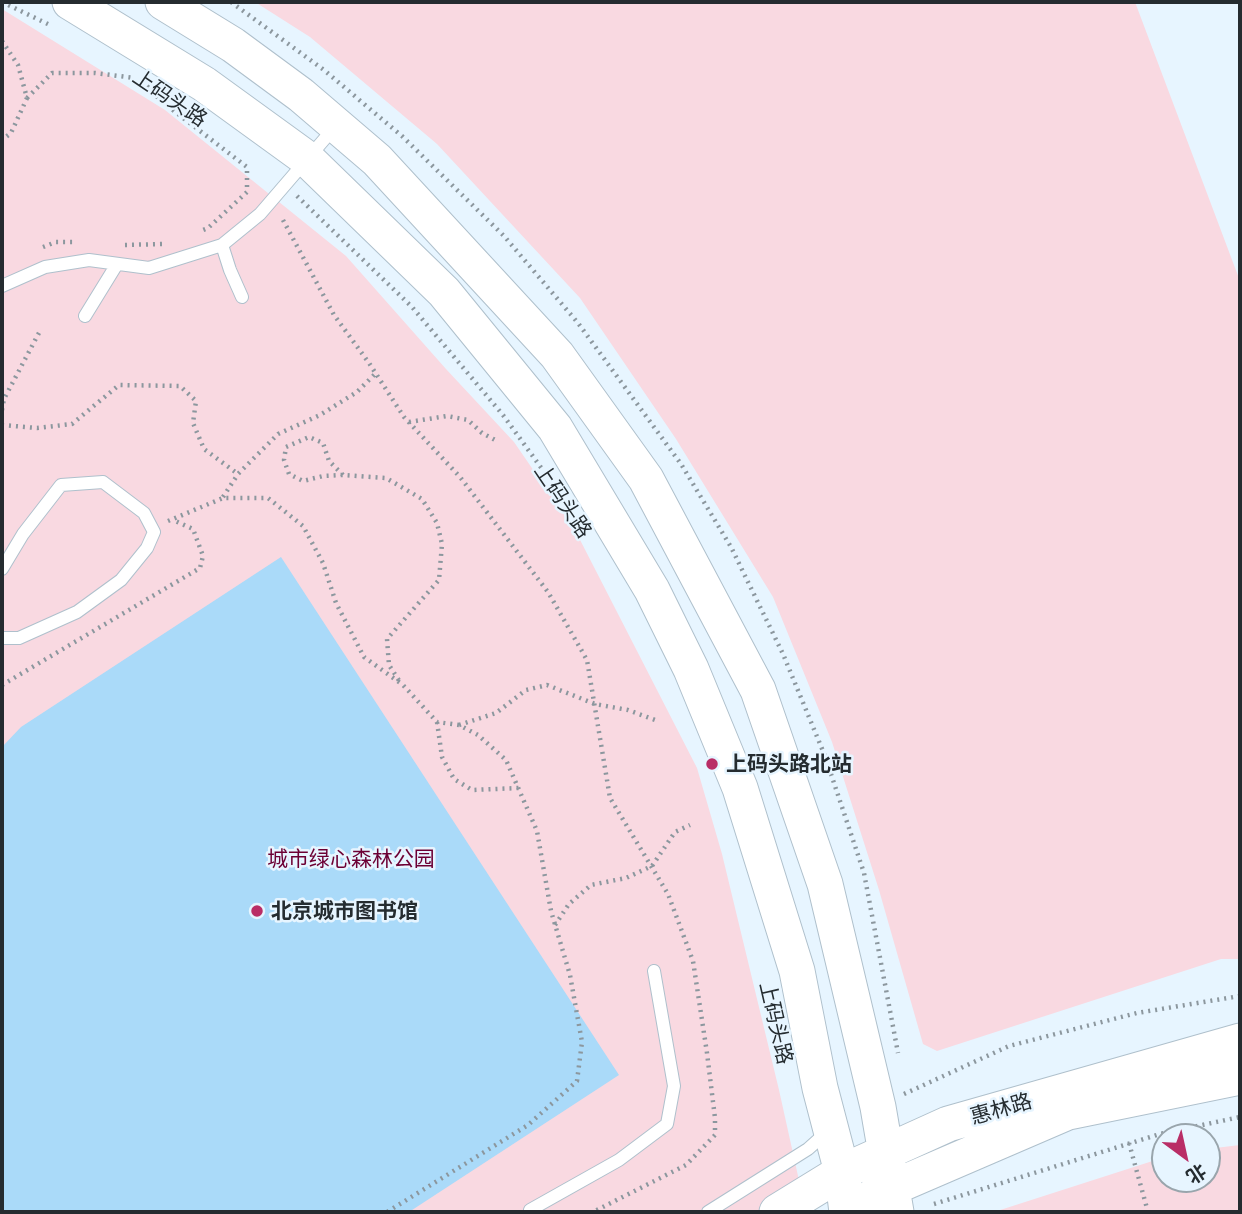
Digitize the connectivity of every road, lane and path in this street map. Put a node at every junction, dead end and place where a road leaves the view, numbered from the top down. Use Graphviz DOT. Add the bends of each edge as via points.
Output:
graph roads {
  1 [pos="2,2"];
  2 [pos="163,2"];
  3 [pos="63,15"];
  4 [pos="2,41"];
  5 [pos="124,68"];
  6 [pos="140,78"];
  7 [pos="161,92"];
  8 [pos="27,98"];
  9 [pos="336,125"];
  10 [pos="2,140"];
  11 [pos="295,171"];
  12 [pos="283,220"];
  13 [pos="198,232"];
  14 [pos="82,243"];
  15 [pos="167,244"];
  16 [pos="120,245"];
  17 [pos="222,245"];
  18 [pos="34,250"];
  19 [pos="117,264"];
  20 [pos="2,286"];
  21 [pos="242,297"];
  22 [pos="85,316"];
  23 [pos="41,329"];
  24 [pos="376,373"];
  25 [pos="2,410"];
  26 [pos="409,422"];
  27 [pos="2,425"];
  28 [pos="497,441"];
  29 [pos="238,474"];
  30 [pos="343,475"];
  31 [pos="552,483"];
  32 [pos="223,498"];
  33 [pos="173,520"];
  34 [pos="152,528"];
  35 [pos="2,569"];
  36 [pos="2,638"];
  37 [pos="2,685"];
  38 [pos="402,685"];
  39 [pos="595,704"];
  40 [pos="654,720"];
  41 [pos="437,722"];
  42 [pos="459,725"];
  43 [pos="519,788"];
  44 [pos="690,825"];
  45 [pos="652,866"];
  46 [pos="555,925"];
  47 [pos="654,971"];
  48 [pos="1240,996"];
  49 [pos="1240,1041"];
  50 [pos="1240,1077"];
  51 [pos="878,1107"];
  52 [pos="1240,1117"];
  53 [pos="832,1127"];
  54 [pos="1129,1143"];
  55 [pos="885,1152"];
  56 [pos="842,1172"];
  57 [pos="905,1202"];
  58 [pos="844,1211"];
  59 [pos="387,1212"];
  60 [pos="531,1212"];
  61 [pos="593,1212"];
  62 [pos="708,1212"];
  63 [pos="777,1212"];
  64 [pos="1149,1212"];
  1 -- 3 [label="path"];
  2 -- 9 [label="main road" via="233,45"];
  3 -- 11 [label="main road, 上码头路" via="204,84"];
  4 -- 8 [label="path" via="18,65"];
  5 -- 6 [label="path, 上码头路"];
  6 -- 7 [label="path, 上码头路"];
  6 -- 8 [label="path" via="52,73"];
  6 -- 13 [label="path" via="161,101 247,167 247,192"];
  8 -- 10 [label="path"];
  9 -- 11 [label="lane"];
  9 -- 51 [label="main road" via="377,160 557,355 646,479 758,690 825,884"];
  11 -- 17 [label="lane" via="260,214"];
  11 -- 31 [label="path, 上码头路" via="503,415"];
  11 -- 53 [label="main road, 上码头路" via="444,292 555,428 652,590 691,669 740,788 797,971"];
  12 -- 24 [label="path" via="334,315"];
  14 -- 18 [label="path" via="56,242"];
  15 -- 16 [label="path"];
  17 -- 19 [label="lane" via="149,268"];
  17 -- 21 [label="lane"];
  19 -- 20 [label="lane" via="89,260 45,267"];
  19 -- 22 [label="lane"];
  23 -- 25 [label="path"];
  24 -- 26 [label="path"];
  24 -- 29 [label="path" via="358,392 278,434"];
  26 -- 28 [label="path" via="447,416 468,420"];
  26 -- 39 [label="path" via="460,477 548,592 587,660"];
  27 -- 29 [label="path" via="72,424 119,385 180,386 196,401 193,423 204,449"];
  29 -- 32 [label="path"];
  30 -- 30 [label="path" via="303,481 289,474 286,447 309,436 323,443 329,461"];
  30 -- 38 [label="path" via="386,478 422,499 437,523 442,544 439,580 387,639 389,665"];
  32 -- 33 [label="path"];
  32 -- 38 [label="path" via="268,498 303,526 364,657"];
  33 -- 34 [label="path"];
  33 -- 37 [label="path" via="193,529 204,556 200,568"];
  34 -- 35 [label="lane" via="144,513 103,482 61,485"];
  34 -- 36 [label="lane" via="146,548 121,580 77,612 19,638"];
  38 -- 41 [label="path"];
  39 -- 40 [label="path"];
  39 -- 42 [label="path" via="547,685 526,690 496,713"];
  39 -- 45 [label="path" via="610,798"];
  41 -- 42 [label="path"];
  41 -- 43 [label="path" via="442,757 454,779 472,790"];
  42 -- 43 [label="path" via="506,760"];
  43 -- 46 [label="path" via="537,831"];
  44 -- 45 [label="path" via="675,832"];
  45 -- 46 [label="path" via="626,878 591,885 569,904"];
  45 -- 61 [label="path" via="668,894 693,961 715,1135 686,1165"];
  46 -- 59 [label="path" via="582,1042 577,1081 528,1125"];
  47 -- 60 [label="lane" via="674,1086 667,1124 619,1160"];
  48 -- 51 [label="path" via="1137,1013 1009,1046"];
  49 -- 55 [label="main road, 惠林路" via="948,1124"];
  50 -- 57 [label="main road, 惠林路" via="1068,1112"];
  51 -- 55 [label="main road"];
  52 -- 54 [label="path"];
  53 -- 56 [label="main road, 上码头路"];
  53 -- 62 [label="lane" via="808,1149"];
  54 -- 57 [label="path"];
  54 -- 64 [label="path"];
  55 -- 56 [label="main road, 惠林路"];
  55 -- 57 [label="main road"];
  56 -- 58 [label="main road, 上码头路"];
  56 -- 63 [label="main road, 惠林路"];
  57 -- 58 [label="main road, 惠林路"];
}
